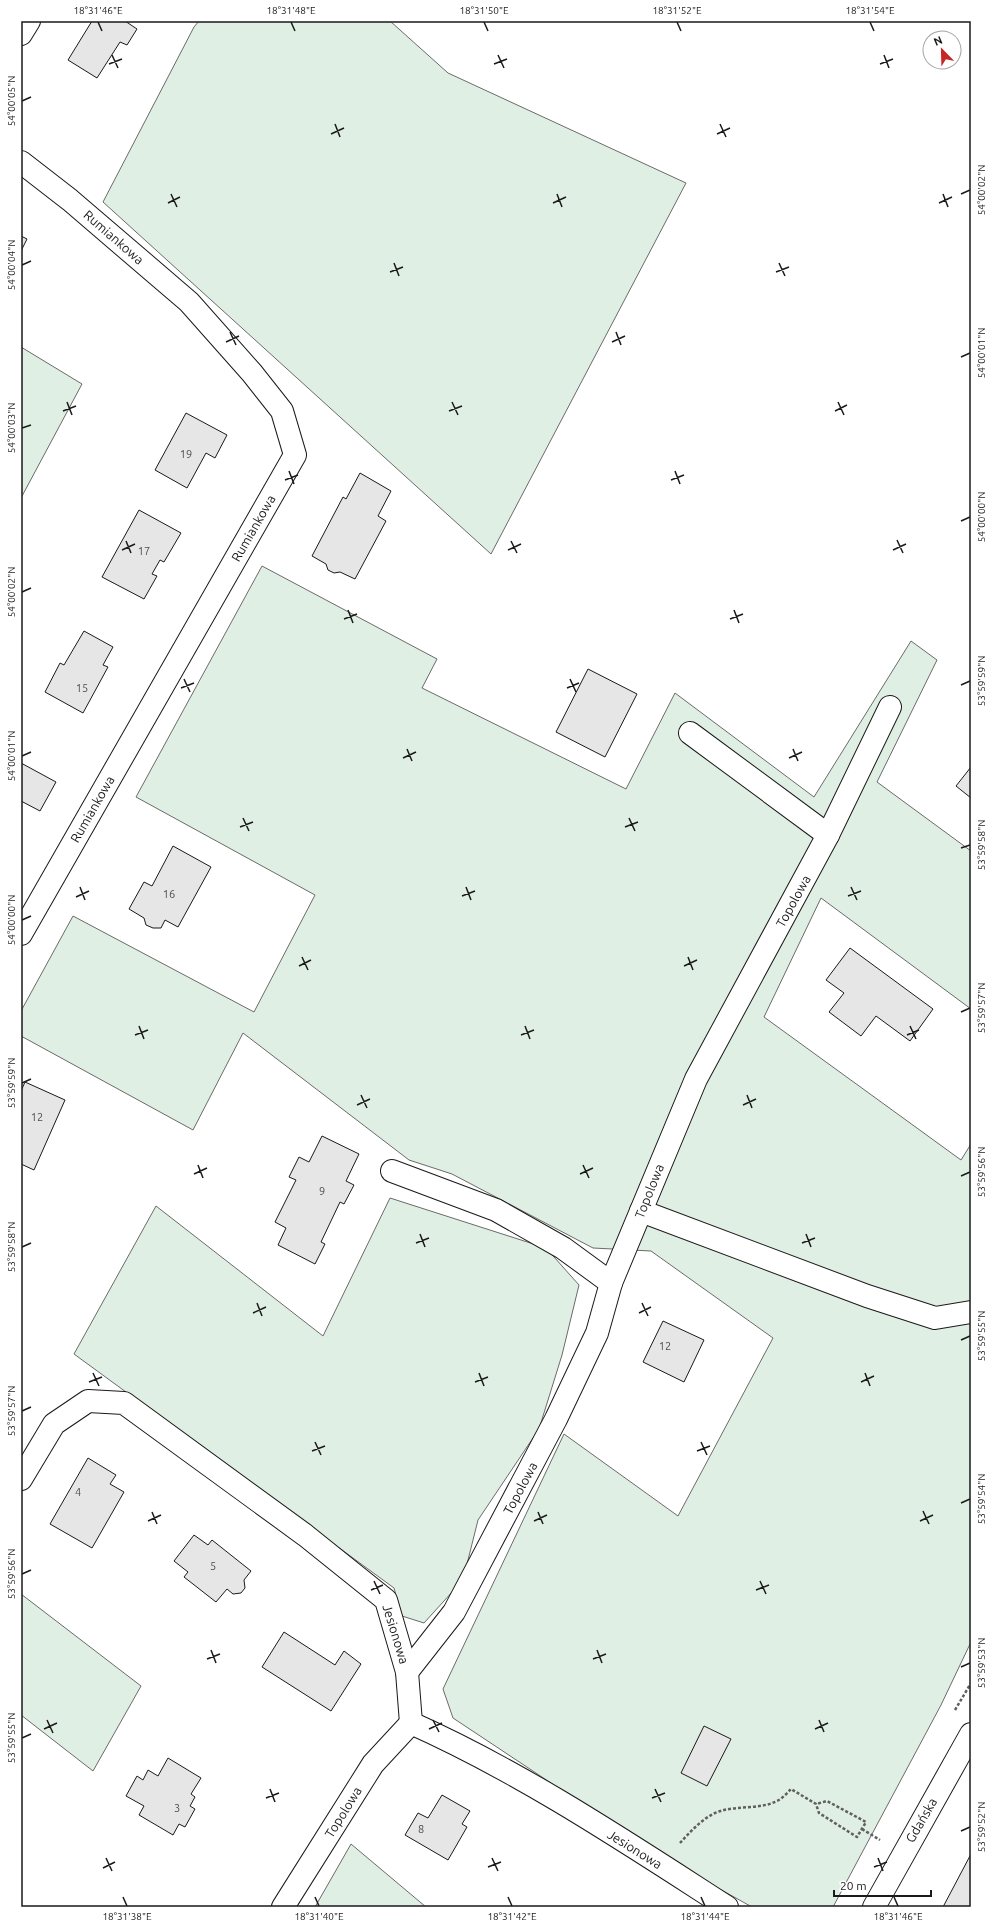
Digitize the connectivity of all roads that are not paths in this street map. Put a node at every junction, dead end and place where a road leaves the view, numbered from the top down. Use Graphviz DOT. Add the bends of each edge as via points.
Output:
graph roads {
  1 [pos="29,21"];
  2 [pos="21,34"];
  3 [pos="21,162"];
  4 [pos="890,707"];
  5 [pos="690,733"];
  6 [pos="828,835"];
  7 [pos="21,934"];
  8 [pos="392,1171"];
  9 [pos="641,1211"];
  10 [pos="611,1283"];
  11 [pos="971,1312"];
  12 [pos="21,1479"];
  13 [pos="407,1672"];
  14 [pos="411,1723"];
  15 [pos="971,1734"];
  16 [pos="283,1907"];
  17 [pos="727,1907"];
  18 [pos="874,1907"];
  1 -- 2 [label="street"];
  3 -- 7 [label="street, Rumiankowa" via="70,200 189,302 282,411 295,455"];
  4 -- 6 [label="street, Topolowa"];
  5 -- 6 [label="street"];
  6 -- 9 [label="street, Topolowa" via="696,1079"];
  8 -- 10 [label="street" via="496,1210 562,1248"];
  9 -- 10 [label="street, Topolowa"];
  9 -- 11 [label="street" via="867,1296 935,1318"];
  10 -- 13 [label="street, Topolowa" via="596,1333 556,1419 454,1612"];
  12 -- 13 [label="street, Jesionowa" via="54,1424 88,1401 124,1403 305,1535 386,1600"];
  13 -- 14 [label="street, Jesionowa"];
  14 -- 16 [label="street, Topolowa" via="372,1764"];
  14 -- 17 [label="street, Jesionowa" via="447,1739 521,1779"];
  15 -- 18 [label="street, Gdańska"];
}
